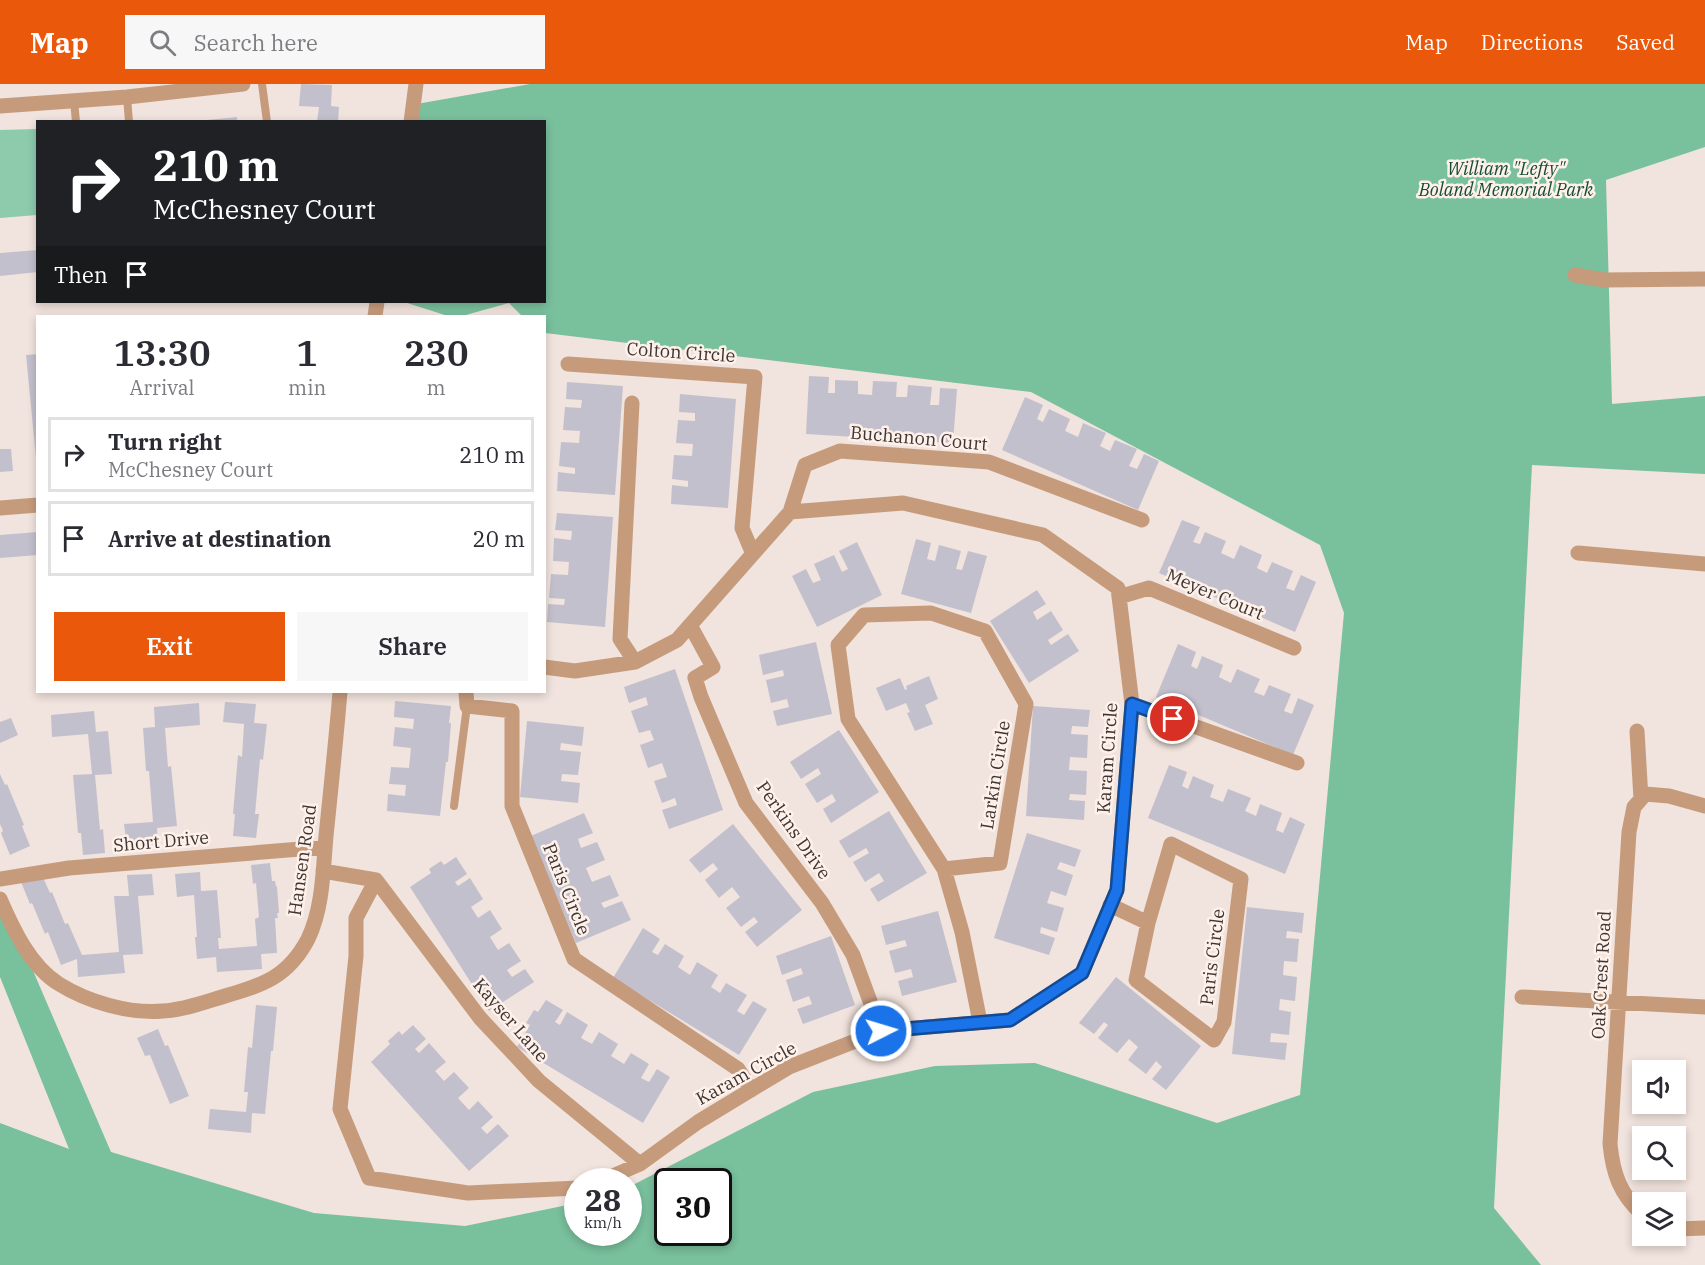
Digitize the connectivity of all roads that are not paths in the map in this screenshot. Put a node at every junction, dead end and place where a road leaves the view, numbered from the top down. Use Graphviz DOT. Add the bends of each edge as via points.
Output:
graph roads {
  1 [pos="243,84"];
  2 [pos="262,84"];
  3 [pos="416,84"];
  4 [pos="127,97"];
  5 [pos="74,101"];
  6 [pos="0,106"];
  7 [pos="76,120"];
  8 [pos="129,120"];
  9 [pos="267,120"];
  10 [pos="411,120"];
  11 [pos="1575,275"];
  12 [pos="1705,279"];
  13 [pos="568,364"];
  14 [pos="632,403"];
  15 [pos="36,505"];
  16 [pos="0,508"];
  17 [pos="790,512"];
  18 [pos="1142,520"];
  19 [pos="1578,553"];
  20 [pos="753,554"];
  21 [pos="1705,564"];
  22 [pos="1119,597"];
  23 [pos="690,625"];
  24 [pos="1294,648"];
  25 [pos="635,662"];
  26 [pos="546,667"];
  27 [pos="340,693"];
  28 [pos="466,699"];
  29 [pos="1132,704"];
  30 [pos="1637,731"];
  31 [pos="1297,763"];
  32 [pos="1641,799"];
  33 [pos="454,806"];
  34 [pos="1705,806"];
  35 [pos="325,847"];
  36 [pos="944,869"];
  37 [pos="323,871"];
  38 [pos="0,879"];
  39 [pos="376,880"];
  40 [pos="0,899"];
  41 [pos="1110,905"];
  42 [pos="1148,923"];
  43 [pos="1522,997"];
  44 [pos="1618,1004"];
  45 [pos="1705,1007"];
  46 [pos="980,1022"];
  47 [pos="881,1031"];
  48 [pos="751,1090"];
  49 [pos="640,1164"];
  50 [pos="631,1168"];
  51 [pos="564,1189"];
  52 [pos="1632,1205"];
  53 [pos="1705,1228"];
  54 [pos="1686,1229"];
  1 -- 4 [label="street"];
  2 -- 9 [label="lane"];
  3 -- 10 [label="street"];
  4 -- 5 [label="street"];
  4 -- 8 [label="lane"];
  5 -- 6 [label="street"];
  5 -- 7 [label="lane"];
  11 -- 12 [label="street" via="1604,280"];
  13 -- 20 [label="street, Colton Circle" via="755,377 742,528"];
  14 -- 25 [label="street" via="620,639"];
  15 -- 16 [label="street"];
  17 -- 18 [label="street, Buchanon Court" via="805,465 840,451 990,462"];
  17 -- 20 [label="street"];
  17 -- 22 [label="street" via="903,503 1042,535 1118,588"];
  19 -- 21 [label="street"];
  20 -- 23 [label="street"];
  22 -- 24 [label="street, Meyer Court" via="1149,588"];
  22 -- 29 [label="street, Karam Circle"];
  23 -- 25 [label="street" via="676,640"];
  23 -- 47 [label="street, Perkins Drive" via="713,667 696,678 701,697 746,803 822,903 853,955"];
  25 -- 26 [label="street" via="575,671"];
  27 -- 35 [label="street, Hansen Road"];
  28 -- 33 [label="lane"];
  28 -- 48 [label="street, Paris Circle" via="512,711 512,806 574,959 738,1069"];
  29 -- 31 [label="street"];
  29 -- 41 [label="street, Karam Circle" via="1117,890"];
  30 -- 32 [label="street, Oak Crest Road"];
  32 -- 34 [label="street" via="1645,794 1669,796"];
  32 -- 44 [label="street, Oak Crest Road" via="1634,807 1629,832"];
  35 -- 37 [label="street, Hansen Road"];
  35 -- 38 [label="street, Short Drive" via="69,868"];
  36 -- 36 [label="street, Larkin Circle" via="848,718 838,645 864,615 931,612 986,631 1026,704 1000,863"];
  36 -- 46 [label="street, Larkin Circle" via="962,932"];
  37 -- 39 [label="street"];
  37 -- 40 [label="street, Hansen Road" via="314,923 299,953 280,973 256,987 163,1011 108,1005 58,984 24,946"];
  39 -- 49 [label="street, Kayser Lane" via="480,1018 539,1081"];
  39 -- 51 [label="street" via="356,918 356,956 340,1109 369,1178 468,1192"];
  41 -- 42 [label="street"];
  41 -- 46 [label="street, Karam Circle" via="1082,973 1010,1020"];
  42 -- 42 [label="street, Paris Circle" via="1136,980 1214,1040 1224,1022 1241,879 1171,844"];
  43 -- 44 [label="street"];
  44 -- 45 [label="street"];
  44 -- 52 [label="street, Oak Crest Road" via="1610,1144 1619,1185"];
  46 -- 47 [label="street, Karam Circle"];
  47 -- 48 [label="street, Karam Circle" via="789,1067"];
  48 -- 49 [label="street, Karam Circle"];
  49 -- 50 [label="street, Karam Circle"];
  53 -- 54 [label="street"];
}
